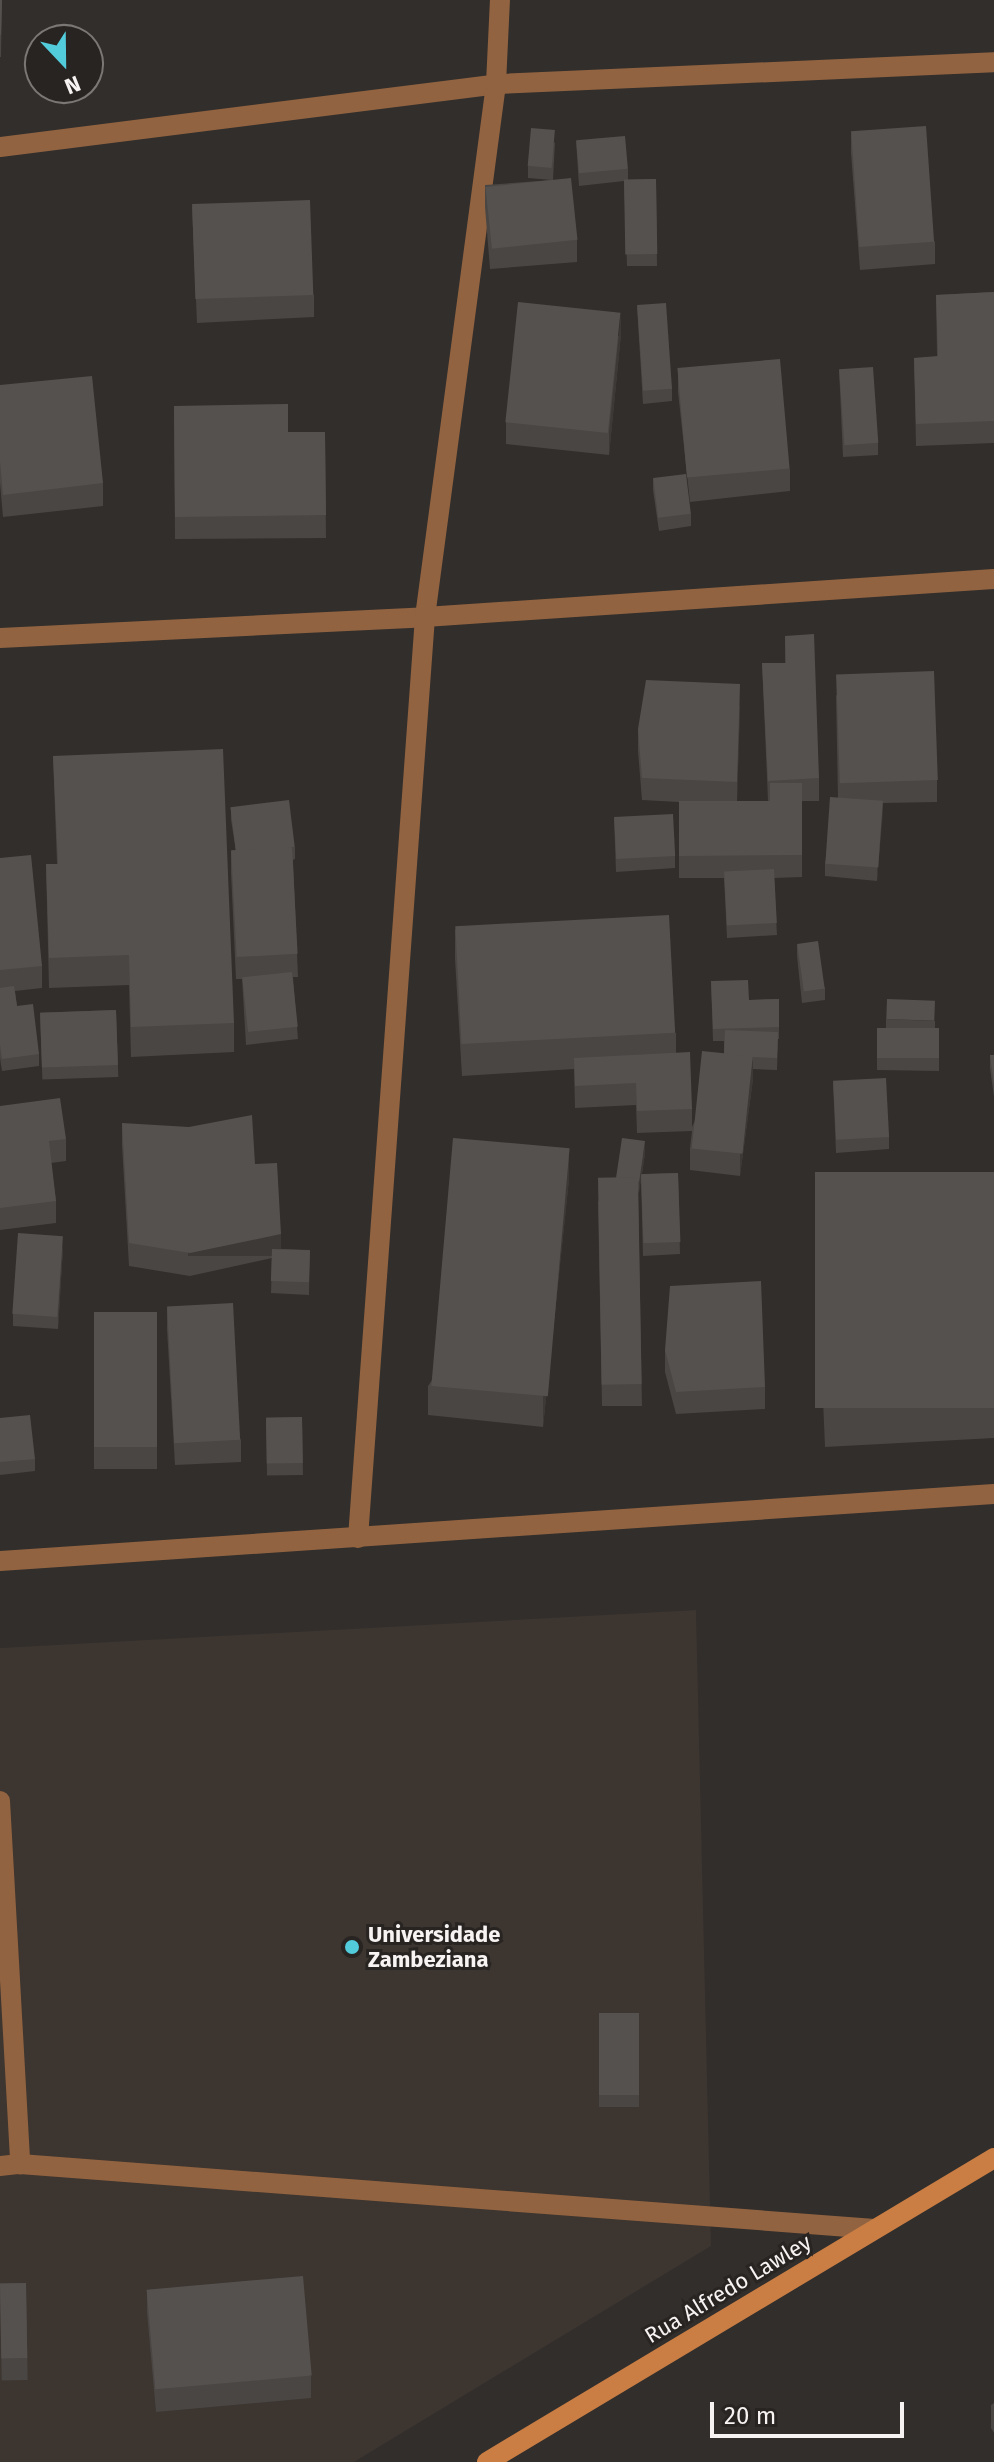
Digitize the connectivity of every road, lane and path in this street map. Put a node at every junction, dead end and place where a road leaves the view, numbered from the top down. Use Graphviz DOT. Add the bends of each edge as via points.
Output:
graph roads {
  1 [pos="500,0"];
  2 [pos="994,62"];
  3 [pos="496,84"];
  4 [pos="0,147"];
  5 [pos="994,579"];
  6 [pos="425,617"];
  7 [pos="0,638"];
  8 [pos="994,1494"];
  9 [pos="358,1538"];
  10 [pos="0,1561"];
  11 [pos="0,1801"];
  12 [pos="994,2158"];
  13 [pos="10,2165"];
  14 [pos="875,2229"];
  15 [pos="487,2462"];
  1 -- 3 [label="street"];
  2 -- 3 [label="street"];
  3 -- 4 [label="street"];
  3 -- 6 [label="street"];
  5 -- 6 [label="street"];
  6 -- 7 [label="street"];
  6 -- 9 [label="street"];
  8 -- 9 [label="street"];
  9 -- 10 [label="street"];
  11 -- 13 [label="street"];
  12 -- 14 [label="main road, Rua Alfredo Lawley"];
  13 -- 14 [label="street"];
  14 -- 15 [label="main road, Rua Alfredo Lawley"];
}
